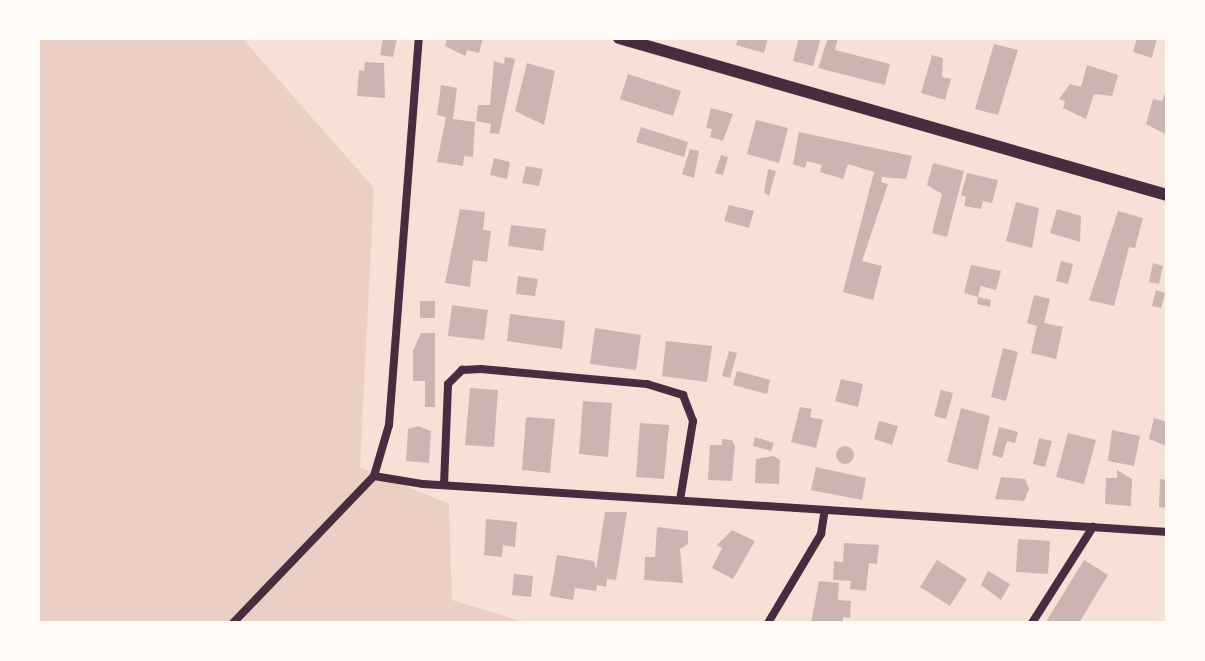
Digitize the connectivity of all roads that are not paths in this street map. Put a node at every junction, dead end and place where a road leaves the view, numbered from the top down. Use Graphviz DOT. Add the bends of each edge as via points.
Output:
graph roads {
  1 [pos="419,38"];
  2 [pos="619,38"];
  3 [pos="1167,195"];
  4 [pos="374,476"];
  5 [pos="444,485"];
  6 [pos="680,500"];
  7 [pos="825,510"];
  8 [pos="1093,527"];
  9 [pos="1167,532"];
  10 [pos="233,623"];
  11 [pos="768,623"];
  12 [pos="1032,623"];
  1 -- 4 [label="street" via="389,425"];
  2 -- 3 [label="street"];
  4 -- 5 [label="street"];
  4 -- 10 [label="street"];
  5 -- 6 [label="street"];
  5 -- 6 [label="street" via="448,384 462,370 481,369 647,384 683,395 693,421"];
  6 -- 7 [label="street"];
  7 -- 8 [label="street"];
  7 -- 11 [label="street" via="821,534"];
  8 -- 9 [label="street"];
  8 -- 12 [label="street"];
}
